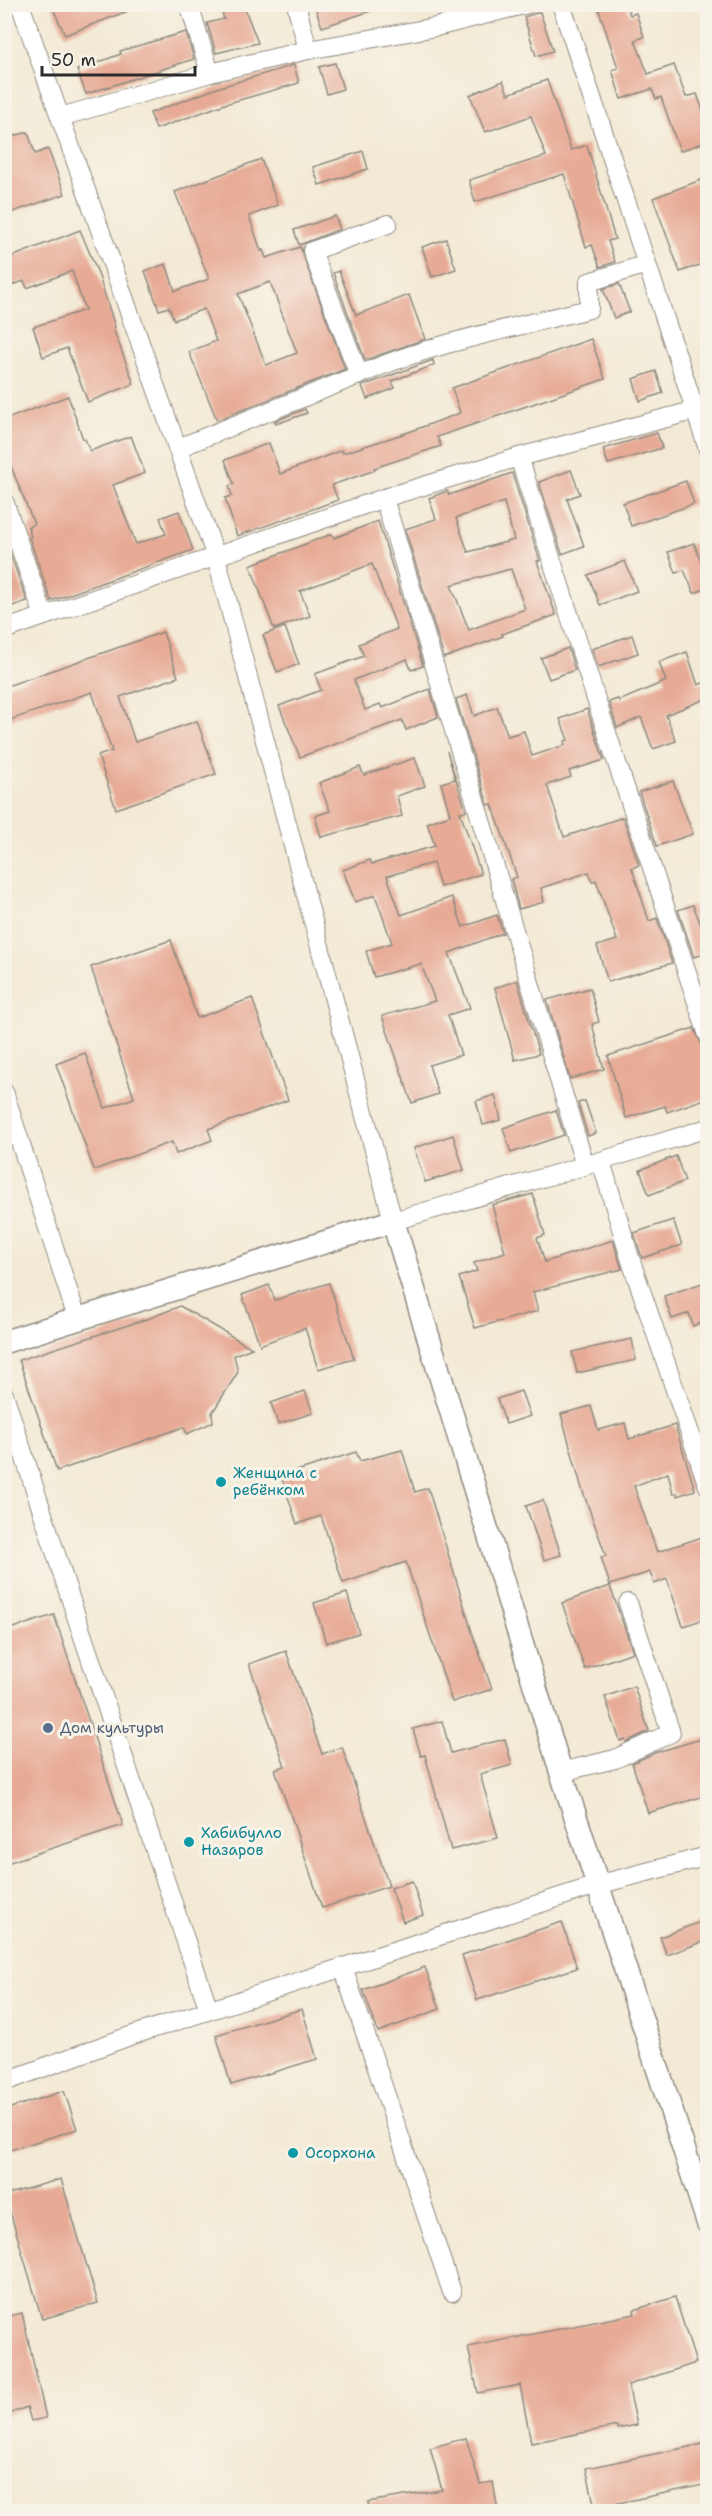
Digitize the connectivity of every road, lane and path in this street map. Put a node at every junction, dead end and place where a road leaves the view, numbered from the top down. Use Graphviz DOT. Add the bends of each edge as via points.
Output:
graph roads {
  1 [pos="20,4"];
  2 [pos="189,4"];
  3 [pos="296,4"];
  4 [pos="526,4"];
  5 [pos="561,4"];
  6 [pos="308,50"];
  7 [pos="210,73"];
  8 [pos="61,117"];
  9 [pos="388,225"];
  10 [pos="647,264"];
  11 [pos="359,375"];
  12 [pos="702,408"];
  13 [pos="178,448"];
  14 [pos="708,449"];
  15 [pos="519,457"];
  16 [pos="384,498"];
  17 [pos="4,501"];
  18 [pos="216,557"];
  19 [pos="44,616"];
  20 [pos="4,630"];
  21 [pos="708,1035"];
  22 [pos="4,1092"];
  23 [pos="708,1128"];
  24 [pos="593,1164"];
  25 [pos="393,1221"];
  26 [pos="77,1318"];
  27 [pos="4,1342"];
  28 [pos="4,1394"];
  29 [pos="708,1486"];
  30 [pos="627,1603"];
  31 [pos="561,1772"];
  32 [pos="708,1856"];
  33 [pos="597,1885"];
  34 [pos="343,1967"];
  35 [pos="209,2010"];
  36 [pos="4,2082"];
  37 [pos="708,2223"];
  38 [pos="452,2292"];
  1 -- 8 [label="street"];
  2 -- 7 [label="street"];
  3 -- 6 [label="street"];
  4 -- 6 [label="street" via="436,27"];
  5 -- 10 [label="street"];
  6 -- 7 [label="street"];
  7 -- 8 [label="street"];
  8 -- 13 [label="street"];
  9 -- 11 [label="street" via="312,251"];
  10 -- 11 [label="street" via="589,282 589,309 476,337 383,364"];
  10 -- 12 [label="street"];
  11 -- 13 [label="street"];
  12 -- 14 [label="street"];
  12 -- 15 [label="street"];
  13 -- 18 [label="street"];
  15 -- 16 [label="street"];
  15 -- 21 [label="street"];
  16 -- 18 [label="street"];
  16 -- 24 [label="street"];
  17 -- 19 [label="street"];
  18 -- 19 [label="street"];
  18 -- 25 [label="street"];
  19 -- 20 [label="street"];
  22 -- 26 [label="street"];
  23 -- 24 [label="street"];
  24 -- 25 [label="street"];
  24 -- 29 [label="street" via="630,1258"];
  25 -- 26 [label="street"];
  25 -- 31 [label="street"];
  26 -- 27 [label="street"];
  28 -- 35 [label="street"];
  30 -- 31 [label="street" via="672,1732 615,1759"];
  31 -- 33 [label="street"];
  32 -- 33 [label="street"];
  33 -- 34 [label="street"];
  33 -- 37 [label="street"];
  34 -- 35 [label="street"];
  34 -- 38 [label="street"];
  35 -- 36 [label="street"];
}
